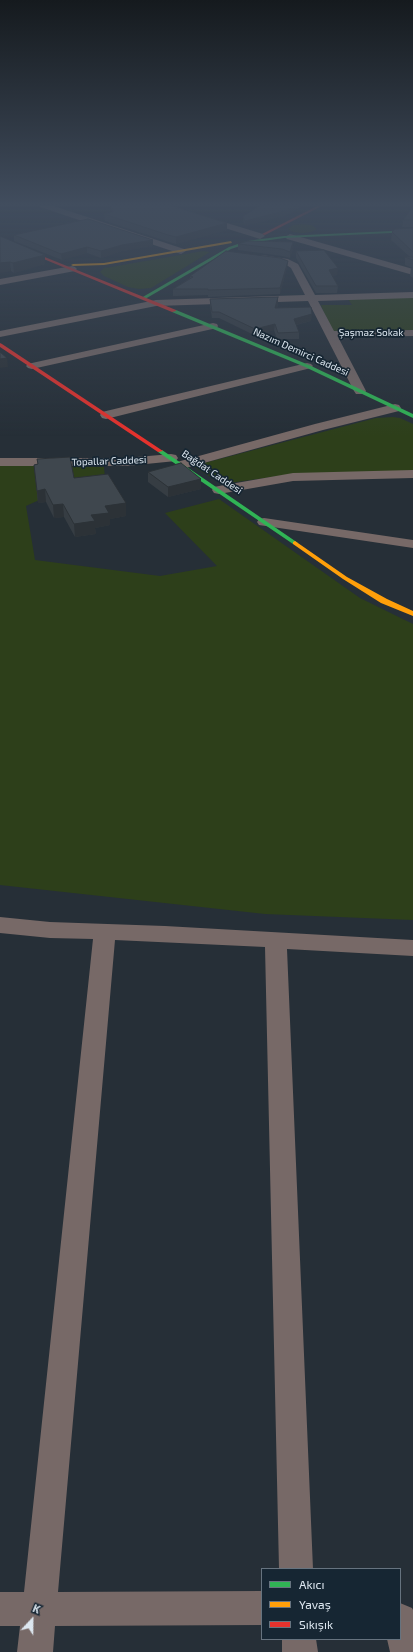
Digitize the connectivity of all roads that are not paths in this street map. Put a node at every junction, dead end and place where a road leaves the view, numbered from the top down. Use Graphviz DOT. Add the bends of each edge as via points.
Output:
graph roads {
  1 [pos="106,282"];
  2 [pos="171,282"];
  3 [pos="303,282"];
  4 [pos="413,295"];
  5 [pos="143,298"];
  6 [pos="312,299"];
  7 [pos="156,303"];
  8 [pos="213,326"];
  9 [pos="413,333"];
  10 [pos="0,334"];
  11 [pos="330,334"];
  12 [pos="0,345"];
  13 [pos="32,366"];
  14 [pos="307,366"];
  15 [pos="360,391"];
  16 [pos="395,408"];
  17 [pos="106,416"];
  18 [pos="413,416"];
  19 [pos="171,458"];
  20 [pos="0,462"];
  21 [pos="182,465"];
  22 [pos="413,474"];
  23 [pos="219,490"];
  24 [pos="264,522"];
  25 [pos="413,544"];
  26 [pos="413,614"];
  27 [pos="0,925"];
  28 [pos="105,932"];
  29 [pos="276,940"];
  30 [pos="413,948"];
  31 [pos="296,1568"];
  32 [pos="261,1608"];
  33 [pos="0,1609"];
  34 [pos="39,1609"];
  35 [pos="401,1615"];
  36 [pos="413,1615"];
  37 [pos="401,1624"];
  38 [pos="299,1640"];
  39 [pos="35,1652"];
  40 [pos="300,1652"];
  41 [pos="408,1652"];
  1 -- 5 [label="main road, Nazım Demirci Caddesi"];
  2 -- 5 [label="main road"];
  3 -- 6 [label="street"];
  4 -- 6 [label="street"];
  5 -- 7 [label="main road, Nazım Demirci Caddesi"];
  6 -- 7 [label="street"];
  6 -- 11 [label="street"];
  7 -- 8 [label="main road, Nazım Demirci Caddesi"];
  7 -- 10 [label="street"];
  8 -- 13 [label="street"];
  8 -- 14 [label="main road, Nazım Demirci Caddesi"];
  9 -- 11 [label="street, Şaşmaz Sokak"];
  11 -- 15 [label="street"];
  12 -- 13 [label="main road, Bağdat Caddesi"];
  13 -- 17 [label="main road, Bağdat Caddesi"];
  14 -- 15 [label="main road, Nazım Demirci Caddesi"];
  14 -- 17 [label="street"];
  15 -- 16 [label="main road, Nazım Demirci Caddesi"];
  16 -- 18 [label="main road, Nazım Demirci Caddesi"];
  16 -- 21 [label="street"];
  17 -- 19 [label="main road, Bağdat Caddesi"];
  19 -- 20 [label="street, Topallar Caddesi" via="126,462"];
  19 -- 21 [label="main road, Bağdat Caddesi"];
  21 -- 23 [label="main road, Bağdat Caddesi"];
  22 -- 23 [label="street" via="293,477"];
  23 -- 24 [label="main road, Bağdat Caddesi"];
  24 -- 25 [label="street"];
  24 -- 26 [label="main road, Bağdat Caddesi" via="345,578 389,604"];
  27 -- 28 [label="street"];
  28 -- 29 [label="street"];
  28 -- 34 [label="street"];
  29 -- 30 [label="street"];
  29 -- 31 [label="street"];
  32 -- 34 [label="street"];
  33 -- 34 [label="street"];
  34 -- 39 [label="street"];
  35 -- 36 [label="street"];
  37 -- 41 [label="street"];
  38 -- 40 [label="street"];
}
